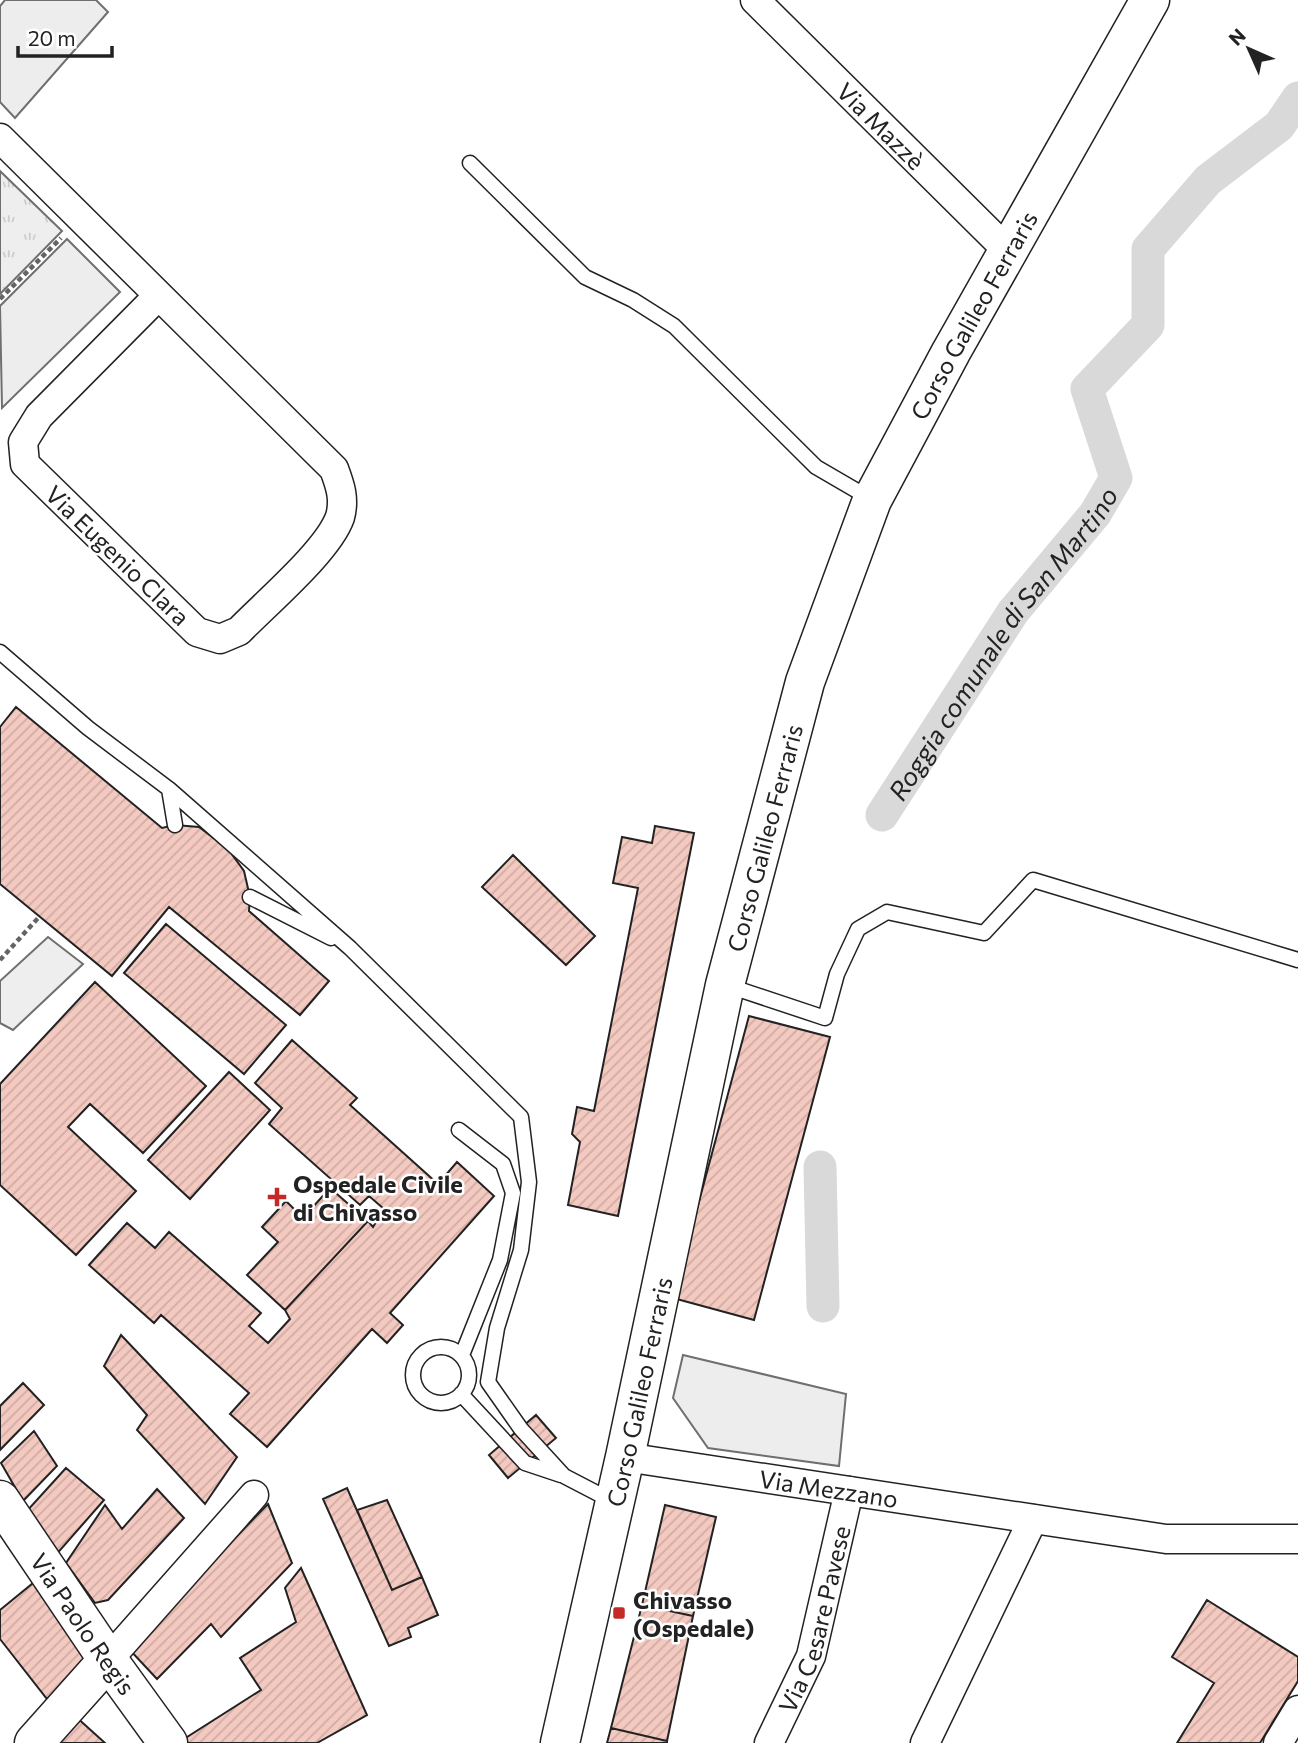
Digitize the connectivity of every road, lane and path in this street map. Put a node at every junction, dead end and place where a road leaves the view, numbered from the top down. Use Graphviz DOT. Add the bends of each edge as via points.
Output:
graph roads {
  1 [pos="755,0"];
  2 [pos="1150,0"];
  3 [pos="0,138"];
  4 [pos="470,163"];
  5 [pos="81,218"];
  6 [pos="1008,251"];
  7 [pos="158,296"];
  8 [pos="0,299"];
  9 [pos="872,500"];
  10 [pos="0,653"];
  11 [pos="169,789"];
  12 [pos="175,825"];
  13 [pos="250,897"];
  14 [pos="39,916"];
  15 [pos="351,948"];
  16 [pos="1,959"];
  17 [pos="1298,960"];
  18 [pos="725,985"];
  19 [pos="459,1130"];
  20 [pos="462,1355"];
  21 [pos="461,1394"];
  22 [pos="625,1457"];
  23 [pos="564,1476"];
  24 [pos="849,1491"];
  25 [pos="254,1495"];
  26 [pos="0,1500"];
  27 [pos="615,1502"];
  28 [pos="1033,1519"];
  29 [pos="1298,1539"];
  30 [pos="108,1660"];
  31 [pos="1298,1710"];
  32 [pos="34,1743"];
  33 [pos="168,1743"];
  34 [pos="560,1743"];
  35 [pos="769,1743"];
  36 [pos="925,1743"];
  37 [pos="1278,1743"];
  1 -- 6 [label="street, Via Mazzè"];
  2 -- 6 [label="main road, Corso Galileo Ferraris"];
  3 -- 5 [label="street, Via Eugenio Clara"];
  4 -- 9 [label="lane" via="585,276 674,327 817,467"];
  5 -- 7 [label="street, Via Eugenio Clara"];
  5 -- 8 [label="path"];
  6 -- 9 [label="main road, Corso Galileo Ferraris"];
  7 -- 7 [label="street, Via Eugenio Clara" via="334,469 343,493 341,515 331,537 239,631 220,639 197,632 25,464 23,442 39,416"];
  9 -- 18 [label="main road, Corso Galileo Ferraris" via="805,682"];
  10 -- 11 [label="lane"];
  11 -- 12 [label="lane"];
  11 -- 15 [label="lane"];
  13 -- 15 [label="lane"];
  14 -- 16 [label="path"];
  15 -- 23 [label="lane" via="521,1117 529,1182 522,1239 497,1328 488,1382 521,1429"];
  17 -- 18 [label="lane" via="1033,880 984,933 887,912 858,929 837,974 825,1018"];
  18 -- 22 [label="main road, Corso Galileo Ferraris"];
  19 -- 20 [label="lane" via="503,1164 513,1193 500,1260"];
  20 -- 21 [label="lane" via="469,1381"];
  20 -- 21 [label="lane" via="445,1346 436,1347 420,1356 413,1373 418,1390 432,1402 450,1401"];
  21 -- 23 [label="lane" via="525,1464"];
  22 -- 24 [label="street, Via Mezzano"];
  22 -- 27 [label="main road, Corso Galileo Ferraris"];
  23 -- 27 [label="lane"];
  24 -- 28 [label="street, Via Mezzano"];
  24 -- 35 [label="street, Via Cesare Pavese" via="811,1656"];
  25 -- 30 [label="street"];
  26 -- 30 [label="main road, Via Paolo Regis"];
  27 -- 34 [label="main road, Corso Galileo Ferraris"];
  28 -- 29 [label="street, Via Mezzano" via="1167,1539"];
  28 -- 36 [label="street"];
  30 -- 32 [label="main road"];
  30 -- 33 [label="main road, Via Paolo Regis"];
  31 -- 37 [label="street"];
}
